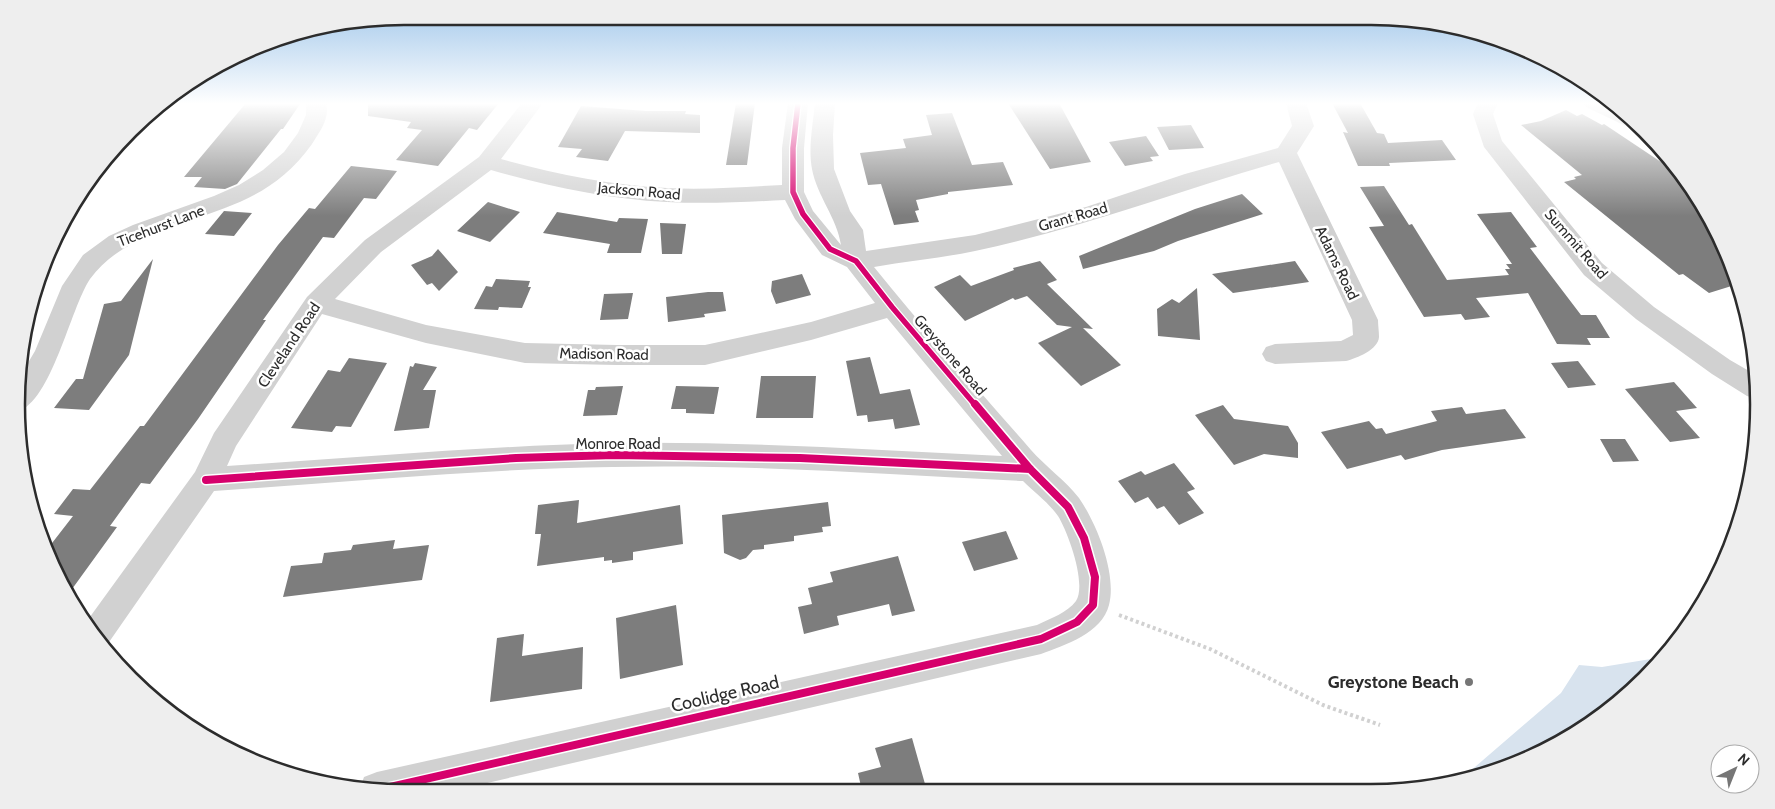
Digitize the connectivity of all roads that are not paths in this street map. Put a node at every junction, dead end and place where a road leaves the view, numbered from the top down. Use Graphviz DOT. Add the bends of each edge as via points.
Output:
graph roads {
  1 [pos="304,141"];
  2 [pos="504,141"];
  3 [pos="794,141"];
  4 [pos="822,141"];
  5 [pos="1294,141"];
  6 [pos="1492,141"];
  7 [pos="1286,153"];
  8 [pos="487,162"];
  9 [pos="793,192"];
  10 [pos="856,262"];
  11 [pos="316,303"];
  12 [pos="892,307"];
  13 [pos="1275,354"];
  14 [pos="1749,384"];
  15 [pos="26,391"];
  16 [pos="1030,469"];
  17 [pos="206,480"];
  18 [pos="1085,614"];
  19 [pos="99,631"];
  20 [pos="403,784"];
  1 -- 15 [label="street, Ticehurst Lane" via="277,169 250,188 116,242 87,264 72,288 50,345"];
  2 -- 8 [label="street, Cleveland Road"];
  3 -- 9 [label="street, Greystone Road"];
  4 -- 10 [label="street, Greystone Road" via="823,169 839,210 851,230"];
  5 -- 7 [label="street"];
  6 -- 14 [label="street, Summit Road" via="1593,268 1645,313"];
  7 -- 10 [label="street, Grant Road" via="1037,228 975,243"];
  7 -- 13 [label="street, Adams Road" via="1365,320 1366,339 1346,351"];
  8 -- 9 [label="street, Jackson Road" via="534,176 625,191 668,195"];
  8 -- 11 [label="street, Cleveland Road" via="373,246"];
  9 -- 10 [label="street, Greystone Road" via="803,214 830,249"];
  10 -- 12 [label="street, Greystone Road"];
  11 -- 12 [label="street, Madison Road" via="426,334 525,353 617,355 705,354 810,331"];
  11 -- 17 [label="street, Cleveland Road" via="224,441"];
  12 -- 16 [label="street, Greystone Road"];
  16 -- 17 [label="street, Monroe Road" via="800,458 614,455 516,458"];
  16 -- 18 [label="street, Greystone Road" via="1068,507 1084,538 1094,577"];
  17 -- 19 [label="street, Cleveland Road"];
  18 -- 20 [label="street, Coolidge Road" via="1041,639"];
}
